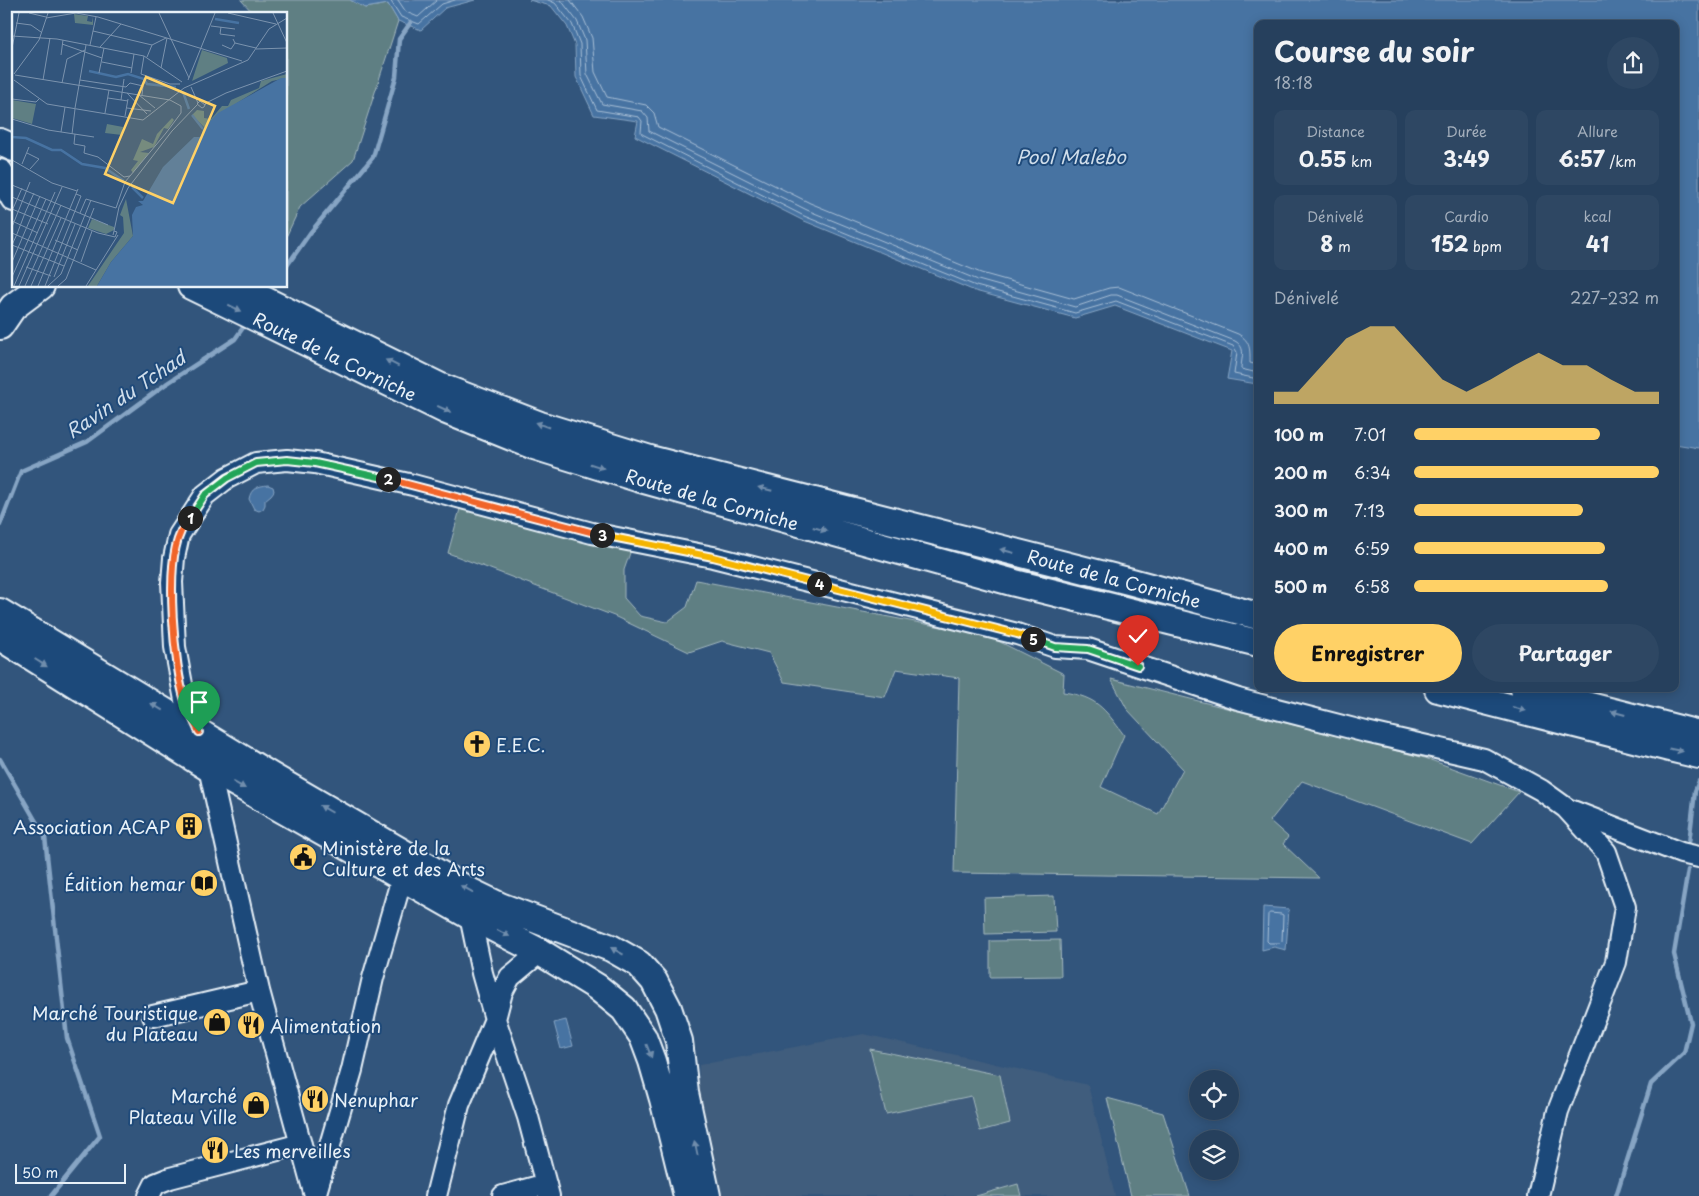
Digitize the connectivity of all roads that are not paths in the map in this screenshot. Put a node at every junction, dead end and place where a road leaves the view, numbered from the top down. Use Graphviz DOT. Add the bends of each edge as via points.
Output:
graph roads {
  1 [pos="0,142"];
  2 [pos="12,147"];
  3 [pos="0,173"];
  4 [pos="12,194"];
  5 [pos="38,288"];
  6 [pos="196,288"];
  7 [pos="240,288"];
  8 [pos="9,306"];
  9 [pos="0,612"];
  10 [pos="1254,615"];
  11 [pos="0,637"];
  12 [pos="1254,642"];
  13 [pos="1450,692"];
  14 [pos="1536,692"];
  15 [pos="199,732"];
  16 [pos="1699,734"];
  17 [pos="1699,754"];
  18 [pos="210,768"];
  19 [pos="1566,808"];
  20 [pos="1699,857"];
  21 [pos="402,878"];
  22 [pos="470,916"];
  23 [pos="540,952"];
  24 [pos="259,990"];
  25 [pos="153,1016"];
  26 [pos="495,1019"];
  27 [pos="300,1144"];
  28 [pos="548,1190"];
  29 [pos="149,1196"];
  30 [pos="315,1196"];
  31 [pos="436,1196"];
  32 [pos="503,1196"];
  33 [pos="687,1196"];
  34 [pos="707,1196"];
  35 [pos="1538,1196"];
  1 -- 2 [label="main road"];
  3 -- 4 [label="main road"];
  5 -- 8 [label="main road"];
  6 -- 12 [label="main road, Route de la Corniche, one-way" via="447,411 534,446 637,478 1015,583"];
  10 -- 7 [label="main road, Route de la Corniche, one-way" via="650,459 540,425 440,387"];
  15 -- 9 [label="main road, one-way"];
  11 -- 18 [label="main road, one-way"];
  13 -- 17 [label="main road, one-way"];
  16 -- 14 [label="main road, one-way"];
  15 -- 18 [label="street"];
  15 -- 19 [label="street" via="185,700 175,647 172,582 179,535 205,495 227,478 256,463 287,460 413,484 592,533 713,557 1017,634 1055,647 1088,649 1238,699 1484,759 1541,790"];
  34 -- 15 [label="main road, one-way" via="687,1108 679,1041 663,997 639,964 611,948 469,891"];
  18 -- 21 [label="main road, one-way"];
  18 -- 24 [label="street"];
  19 -- 20 [label="street"];
  19 -- 35 [label="street" via="1606,852 1625,906 1616,962 1558,1111"];
  21 -- 22 [label="main road"];
  21 -- 30 [label="street"];
  22 -- 23 [label="main road, one-way"];
  22 -- 26 [label="street"];
  23 -- 26 [label="street" via="510,977"];
  23 -- 33 [label="main road, one-way" via="597,987 624,1009 635,1023 657,1075"];
  24 -- 25 [label="street"];
  24 -- 27 [label="street"];
  26 -- 28 [label="street" via="521,1094"];
  26 -- 31 [label="street" via="459,1105"];
  27 -- 29 [label="street" via="170,1178 156,1184"];
  27 -- 30 [label="street"];
  28 -- 32 [label="street"];
}
